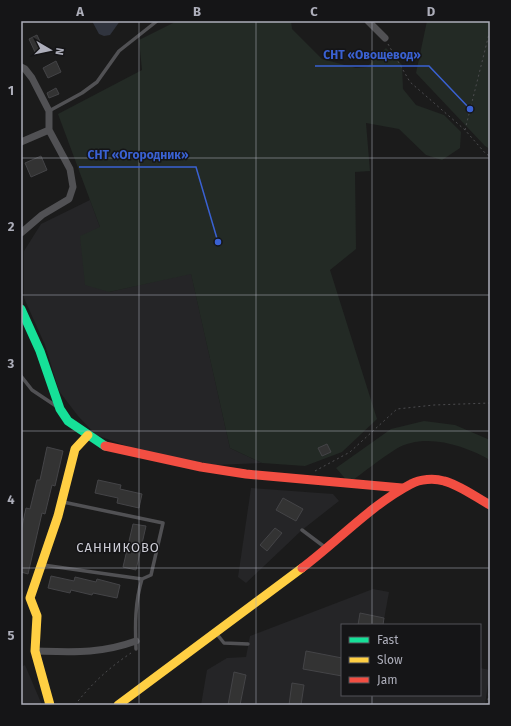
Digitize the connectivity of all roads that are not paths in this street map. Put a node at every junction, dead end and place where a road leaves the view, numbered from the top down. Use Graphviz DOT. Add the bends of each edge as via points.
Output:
graph roads {
  1 [pos="157,21"];
  2 [pos="368,21"];
  3 [pos="385,38"];
  4 [pos="21,67"];
  5 [pos="49,111"];
  6 [pos="49,130"];
  7 [pos="21,142"];
  8 [pos="21,233"];
  9 [pos="21,309"];
  10 [pos="21,376"];
  11 [pos="60,409"];
  12 [pos="88,434"];
  13 [pos="402,488"];
  14 [pos="62,502"];
  15 [pos="490,505"];
  16 [pos="302,530"];
  17 [pos="327,549"];
  18 [pos="42,565"];
  19 [pos="142,579"];
  20 [pos="25,597"];
  21 [pos="215,632"];
  22 [pos="136,641"];
  23 [pos="248,644"];
  24 [pos="136,649"];
  25 [pos="35,650"];
  26 [pos="50,705"];
  27 [pos="118,705"];
  1 -- 5 [label="lane" via="120,51 97,82"];
  2 -- 3 [label="street"];
  4 -- 5 [label="street" via="32,78"];
  5 -- 6 [label="street"];
  6 -- 7 [label="street"];
  6 -- 8 [label="street" via="70,170 73,187 70,199 42,215"];
  9 -- 11 [label="street" via="40,351"];
  10 -- 11 [label="lane" via="32,390"];
  11 -- 12 [label="street" via="68,421"];
  12 -- 13 [label="street" via="104,446 201,467 246,474"];
  12 -- 14 [label="street" via="75,449"];
  13 -- 15 [label="street" via="429,479 445,481"];
  13 -- 17 [label="street"];
  14 -- 18 [label="street"];
  14 -- 19 [label="lane" via="163,523 151,576"];
  16 -- 17 [label="lane"];
  17 -- 21 [label="street"];
  18 -- 19 [label="lane"];
  18 -- 20 [label="street"];
  19 -- 22 [label="lane" via="137,597"];
  20 -- 25 [label="street" via="37,616"];
  21 -- 23 [label="lane" via="224,643"];
  21 -- 27 [label="street"];
  22 -- 24 [label="lane"];
  22 -- 25 [label="street" via="98,652"];
  25 -- 26 [label="street"];
}
